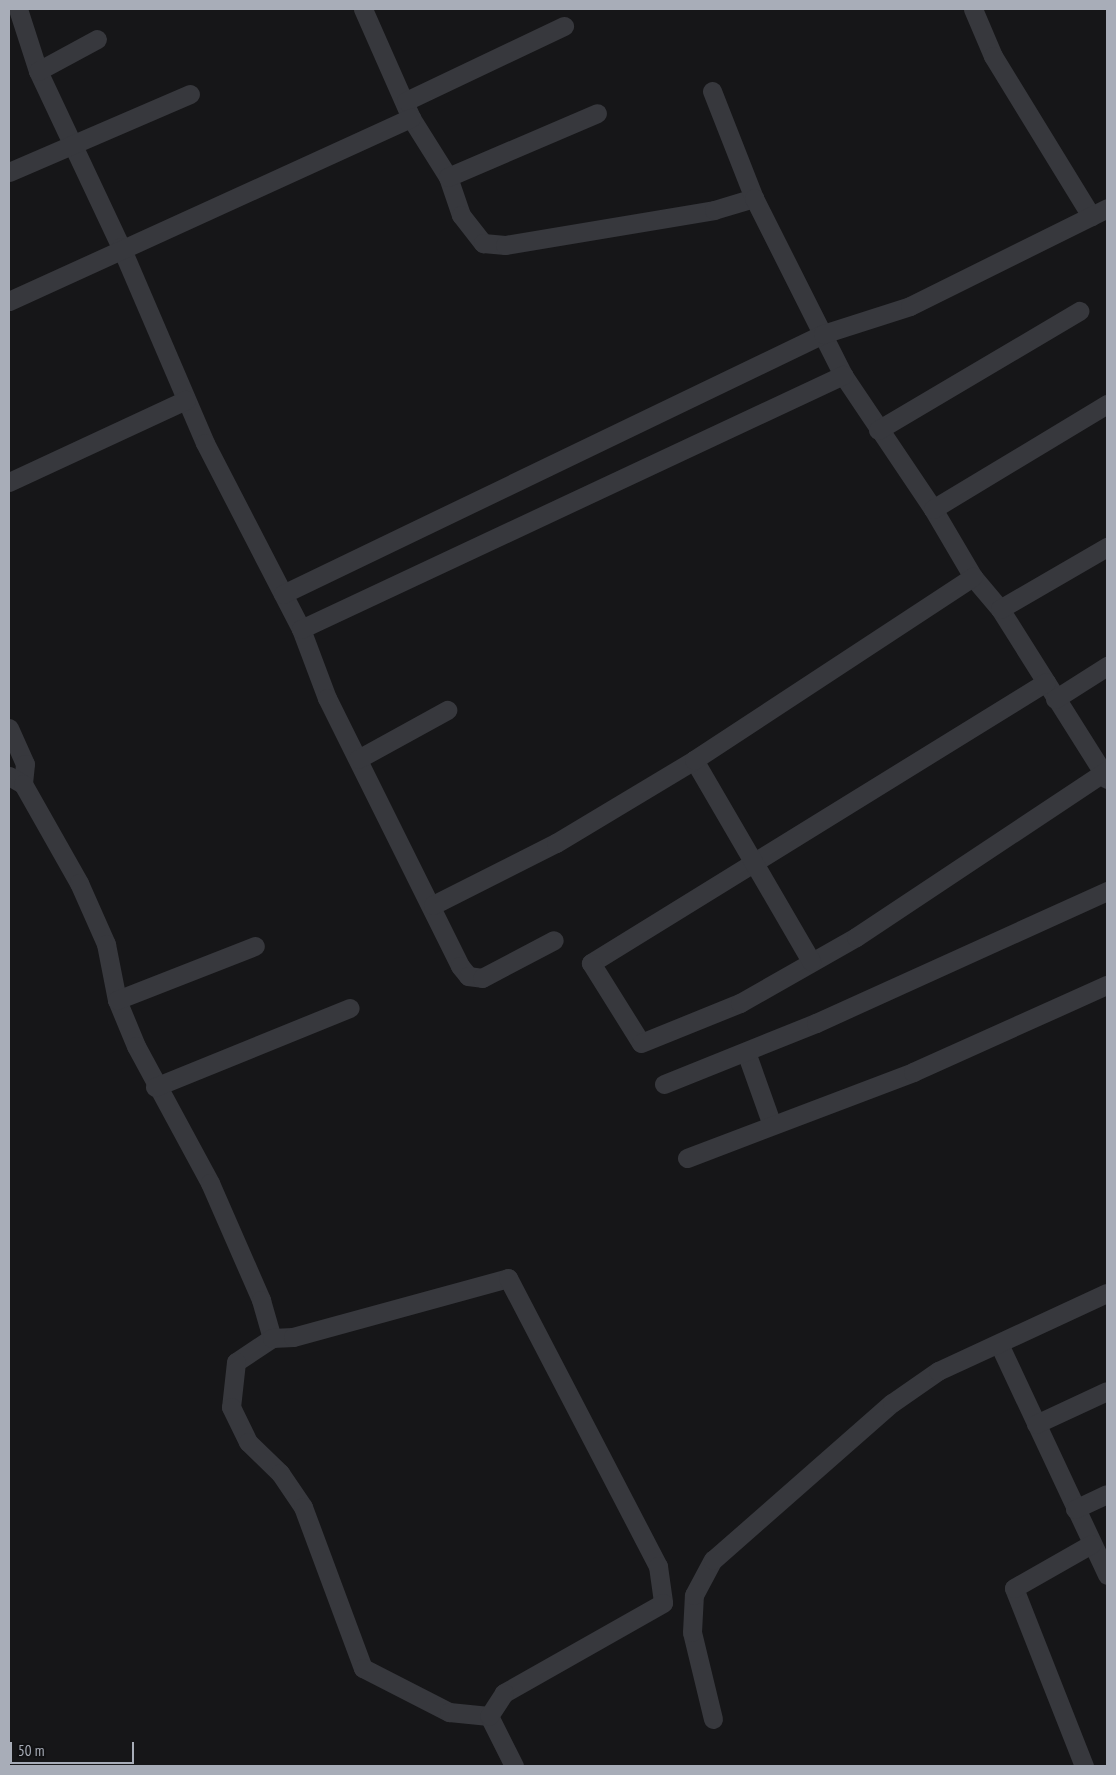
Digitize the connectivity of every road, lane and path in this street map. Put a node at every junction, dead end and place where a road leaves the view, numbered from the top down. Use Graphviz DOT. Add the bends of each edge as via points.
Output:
graph roads {
  1 [pos="18,9"];
  2 [pos="973,9"];
  3 [pos="368,10"];
  4 [pos="564,26"];
  5 [pos="97,39"];
  6 [pos="38,71"];
  7 [pos="712,91"];
  8 [pos="190,94"];
  9 [pos="409,109"];
  10 [pos="597,113"];
  11 [pos="70,143"];
  12 [pos="9,172"];
  13 [pos="448,177"];
  14 [pos="754,198"];
  15 [pos="1099,212"];
  16 [pos="121,247"];
  17 [pos="9,300"];
  18 [pos="1079,311"];
  19 [pos="823,334"];
  20 [pos="843,375"];
  21 [pos="186,400"];
  22 [pos="1107,404"];
  23 [pos="878,430"];
  24 [pos="9,482"];
  25 [pos="933,508"];
  26 [pos="1107,547"];
  27 [pos="973,577"];
  28 [pos="283,594"];
  29 [pos="1000,609"];
  30 [pos="300,629"];
  31 [pos="1107,666"];
  32 [pos="1046,682"];
  33 [pos="1055,699"];
  34 [pos="447,710"];
  35 [pos="9,728"];
  36 [pos="14,757"];
  37 [pos="358,759"];
  38 [pos="694,760"];
  39 [pos="1106,774"];
  40 [pos="16,780"];
  41 [pos="755,864"];
  42 [pos="1107,891"];
  43 [pos="433,905"];
  44 [pos="554,940"];
  45 [pos="255,946"];
  46 [pos="811,961"];
  47 [pos="1107,985"];
  48 [pos="117,1000"];
  49 [pos="350,1008"];
  50 [pos="746,1052"];
  51 [pos="664,1084"];
  52 [pos="155,1087"];
  53 [pos="772,1125"];
  54 [pos="687,1158"];
  55 [pos="1107,1293"];
  56 [pos="272,1338"];
  57 [pos="999,1344"];
  58 [pos="1107,1391"];
  59 [pos="1036,1424"];
  60 [pos="1107,1494"];
  61 [pos="1076,1509"];
  62 [pos="1091,1544"];
  63 [pos="1107,1575"];
  64 [pos="489,1716"];
  65 [pos="713,1719"];
  66 [pos="514,1766"];
  67 [pos="1084,1766"];
  1 -- 6 [label="street"];
  2 -- 15 [label="street" via="998,64"];
  3 -- 9 [label="street"];
  4 -- 9 [label="street"];
  5 -- 6 [label="street"];
  6 -- 11 [label="street"];
  7 -- 14 [label="street"];
  8 -- 11 [label="street"];
  9 -- 13 [label="street"];
  9 -- 16 [label="street"];
  10 -- 13 [label="street"];
  11 -- 12 [label="street"];
  11 -- 16 [label="street"];
  13 -- 14 [label="street" via="461,215 472,234 483,243 505,245 714,210"];
  14 -- 19 [label="street"];
  15 -- 19 [label="street" via="910,306"];
  16 -- 17 [label="street"];
  16 -- 21 [label="street"];
  18 -- 23 [label="street"];
  19 -- 20 [label="street"];
  19 -- 28 [label="street"];
  20 -- 23 [label="street"];
  20 -- 30 [label="street"];
  21 -- 24 [label="street"];
  21 -- 28 [label="street" via="241,517"];
  22 -- 25 [label="street"];
  23 -- 25 [label="street"];
  25 -- 27 [label="street"];
  26 -- 29 [label="street"];
  27 -- 29 [label="street"];
  27 -- 38 [label="street"];
  28 -- 30 [label="street"];
  29 -- 32 [label="street"];
  30 -- 37 [label="street" via="327,698"];
  31 -- 33 [label="street"];
  32 -- 33 [label="street"];
  32 -- 41 [label="street"];
  33 -- 39 [label="street"];
  34 -- 37 [label="street"];
  35 -- 36 [label="street"];
  36 -- 40 [label="street" via="25,764"];
  37 -- 43 [label="street"];
  38 -- 41 [label="street"];
  38 -- 43 [label="street" via="556,843"];
  39 -- 46 [label="street" via="856,937"];
  40 -- 48 [label="street" via="79,882 106,944"];
  41 -- 46 [label="street"];
  41 -- 46 [label="street" via="591,962 608,993 641,1043 740,1002"];
  42 -- 50 [label="street" via="971,955"];
  43 -- 44 [label="street" via="468,976 482,978"];
  45 -- 48 [label="street"];
  47 -- 53 [label="street" via="913,1072"];
  48 -- 52 [label="street"];
  49 -- 52 [label="street"];
  50 -- 51 [label="street"];
  50 -- 53 [label="street"];
  52 -- 56 [label="street" via="210,1182 261,1300"];
  53 -- 54 [label="street"];
  55 -- 57 [label="street"];
  56 -- 64 [label="street" via="236,1362 231,1407 248,1442 280,1473 302,1507 363,1668 449,1712"];
  56 -- 64 [label="street" via="293,1337 508,1278 658,1566 663,1603 504,1693"];
  57 -- 59 [label="street"];
  57 -- 65 [label="street" via="938,1371 892,1403 713,1560 694,1595 692,1632"];
  58 -- 59 [label="street"];
  59 -- 61 [label="street"];
  60 -- 61 [label="street"];
  61 -- 62 [label="street"];
  62 -- 63 [label="street"];
  62 -- 67 [label="street" via="1014,1588"];
  64 -- 66 [label="street"];
}
